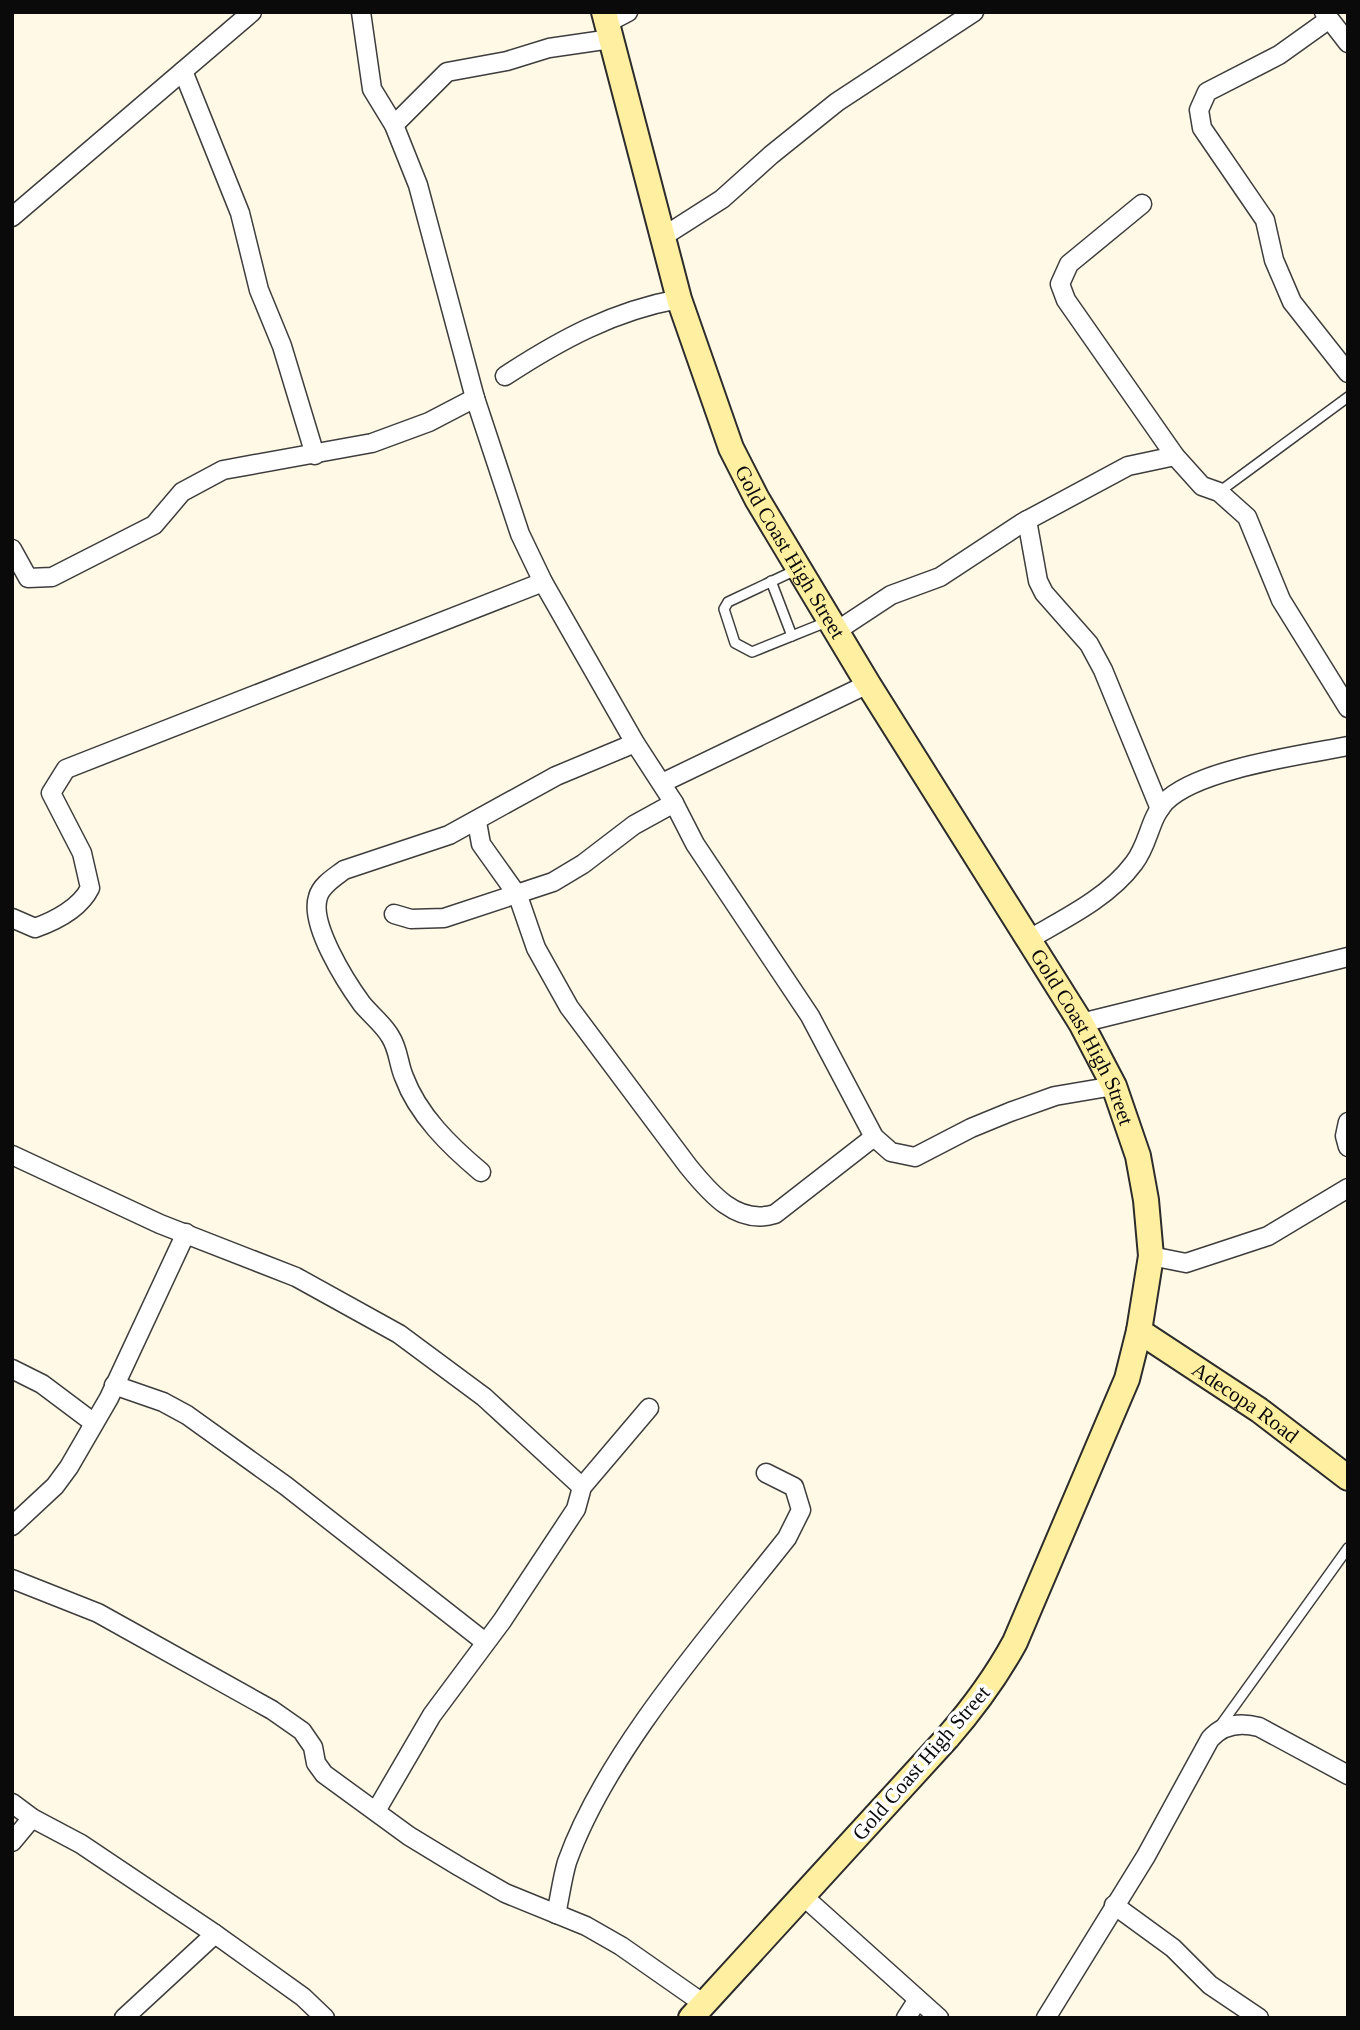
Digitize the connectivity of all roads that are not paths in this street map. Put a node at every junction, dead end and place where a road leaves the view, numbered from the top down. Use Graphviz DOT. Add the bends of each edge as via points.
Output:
graph roads {
  1 [pos="252,12"];
  2 [pos="361,12"];
  3 [pos="974,12"];
  4 [pos="1326,16"];
  5 [pos="613,21"];
  6 [pos="1348,43"];
  7 [pos="183,71"];
  8 [pos="394,125"];
  9 [pos="1142,204"];
  10 [pos="12,217"];
  11 [pos="662,238"];
  12 [pos="679,299"];
  13 [pos="1348,373"];
  14 [pos="505,376"];
  15 [pos="1348,397"];
  16 [pos="475,398"];
  17 [pos="315,455"];
  18 [pos="1175,456"];
  19 [pos="1219,492"];
  20 [pos="1027,520"];
  21 [pos="12,549"];
  22 [pos="799,568"];
  23 [pos="771,581"];
  24 [pos="543,582"];
  25 [pos="835,625"];
  26 [pos="792,636"];
  27 [pos="868,684"];
  28 [pos="1348,708"];
  29 [pos="635,743"];
  30 [pos="1348,746"];
  31 [pos="662,783"];
  32 [pos="674,803"];
  33 [pos="1160,809"];
  34 [pos="477,822"];
  35 [pos="518,896"];
  36 [pos="394,914"];
  37 [pos="12,918"];
  38 [pos="1031,938"];
  39 [pos="1348,957"];
  40 [pos="1081,1023"];
  41 [pos="1114,1086"];
  42 [pos="1348,1122"];
  43 [pos="873,1137"];
  44 [pos="1348,1147"];
  45 [pos="12,1155"];
  46 [pos="481,1172"];
  47 [pos="1348,1188"];
  48 [pos="186,1233"];
  49 [pos="1151,1256"];
  50 [pos="1139,1331"];
  51 [pos="12,1369"];
  52 [pos="114,1385"];
  53 [pos="649,1408"];
  54 [pos="94,1423"];
  55 [pos="766,1473"];
  56 [pos="1348,1478"];
  57 [pos="582,1487"];
  58 [pos="12,1527"];
  59 [pos="1348,1548"];
  60 [pos="12,1579"];
  61 [pos="485,1642"];
  62 [pos="1218,1730"];
  63 [pos="1348,1775"];
  64 [pos="12,1803"];
  65 [pos="376,1811"];
  66 [pos="32,1818"];
  67 [pos="12,1842"];
  68 [pos="803,1896"];
  69 [pos="1114,1905"];
  70 [pos="556,1914"];
  71 [pos="215,1934"];
  72 [pos="917,2001"];
  73 [pos="698,2011"];
  74 [pos="124,2018"];
  75 [pos="325,2018"];
  76 [pos="906,2018"];
  77 [pos="939,2018"];
  78 [pos="1046,2018"];
  79 [pos="1259,2018"];
  1 -- 7 [label="street"];
  2 -- 8 [label="street" via="372,89"];
  3 -- 11 [label="street" via="837,103 722,200"];
  4 -- 6 [label="street"];
  4 -- 13 [label="street" via="1279,55 1207,92 1199,110 1202,128 1265,220 1273,260 1293,302"];
  5 -- 8 [label="street" via="507,61 447,72"];
  5 -- 11 [label="street, Gold Coast High Street"];
  7 -- 10 [label="street"];
  7 -- 17 [label="street" via="240,213 259,290 282,346"];
  8 -- 16 [label="street" via="428,215"];
  9 -- 18 [label="street" via="1069,264 1060,284 1066,300"];
  11 -- 12 [label="street, Gold Coast High Street"];
  12 -- 14 [label="street" via="612,316 557,341"];
  12 -- 22 [label="street, Gold Coast High Street" via="731,448"];
  15 -- 19 [label="lane"];
  16 -- 17 [label="street" via="383,439"];
  16 -- 24 [label="street" via="520,534"];
  17 -- 21 [label="street" via="223,470 201,479 182,492 154,524 52,577 28,578"];
  18 -- 19 [label="street" via="1202,486"];
  18 -- 20 [label="street" via="1128,466"];
  19 -- 28 [label="street" via="1247,517 1282,600"];
  20 -- 25 [label="street" via="940,577 891,595"];
  20 -- 33 [label="street" via="1038,581 1089,644 1103,670"];
  22 -- 23 [label="lane"];
  22 -- 25 [label="street, Gold Coast High Street"];
  23 -- 26 [label="lane"];
  23 -- 26 [label="lane" via="727,602 724,609 735,643 752,652"];
  24 -- 29 [label="street"];
  24 -- 37 [label="street" via="66,769 51,793 82,853 90,888 86,897 51,923 34,928"];
  25 -- 26 [label="lane"];
  25 -- 27 [label="street, Gold Coast High Street"];
  27 -- 31 [label="street"];
  27 -- 38 [label="street, Gold Coast High Street"];
  29 -- 31 [label="street"];
  29 -- 34 [label="street" via="556,776"];
  30 -- 33 [label="street" via="1201,780 1182,789"];
  31 -- 32 [label="street"];
  32 -- 35 [label="street" via="634,825 553,883"];
  32 -- 43 [label="street" via="695,844 810,1016"];
  33 -- 38 [label="street" via="1134,864 1088,904"];
  34 -- 35 [label="street" via="481,844"];
  34 -- 46 [label="street" via="344,870 321,889 316,909 323,936 362,1003 396,1045 403,1076 428,1118 450,1146"];
  35 -- 36 [label="street" via="444,918"];
  35 -- 43 [label="street" via="536,948 588,1035 708,1191 725,1205 745,1215 762,1218 775,1214"];
  38 -- 40 [label="street, Gold Coast High Street"];
  39 -- 40 [label="street"];
  40 -- 41 [label="street, Gold Coast High Street"];
  41 -- 43 [label="street" via="1055,1096 1021,1108 915,1157 891,1153"];
  41 -- 49 [label="street, Gold Coast High Street" via="1138,1156"];
  42 -- 44 [label="street"];
  45 -- 48 [label="street"];
  47 -- 49 [label="street" via="1268,1236 1186,1263"];
  48 -- 52 [label="street"];
  48 -- 57 [label="street" via="296,1278 399,1334 484,1397"];
  49 -- 50 [label="street, Gold Coast High Street"];
  50 -- 56 [label="street, Adecopa Road" via="1259,1410"];
  50 -- 68 [label="street, Gold Coast High Street" via="1127,1379 999,1671 956,1728"];
  51 -- 54 [label="street" via="42,1384"];
  52 -- 54 [label="street"];
  52 -- 61 [label="street" via="187,1415 286,1486"];
  53 -- 57 [label="street"];
  54 -- 58 [label="street" via="55,1486"];
  55 -- 70 [label="street" via="794,1487 801,1510 787,1538 624,1755 576,1839"];
  57 -- 61 [label="street" via="576,1509"];
  59 -- 62 [label="lane"];
  60 -- 65 [label="street" via="98,1613 272,1710 302,1731 324,1774"];
  61 -- 65 [label="street" via="432,1716"];
  62 -- 63 [label="street" via="1244,1723 1259,1727"];
  62 -- 69 [label="street"];
  64 -- 66 [label="street"];
  65 -- 70 [label="street" via="408,1836 505,1893"];
  66 -- 67 [label="street"];
  66 -- 71 [label="street" via="81,1844"];
  68 -- 72 [label="street"];
  68 -- 73 [label="street, Gold Coast High Street"];
  69 -- 78 [label="street"];
  69 -- 79 [label="street" via="1173,1948 1210,1985"];
  70 -- 73 [label="street" via="621,1946"];
  71 -- 74 [label="street"];
  71 -- 75 [label="street"];
  72 -- 76 [label="street"];
  72 -- 77 [label="street"];
}
